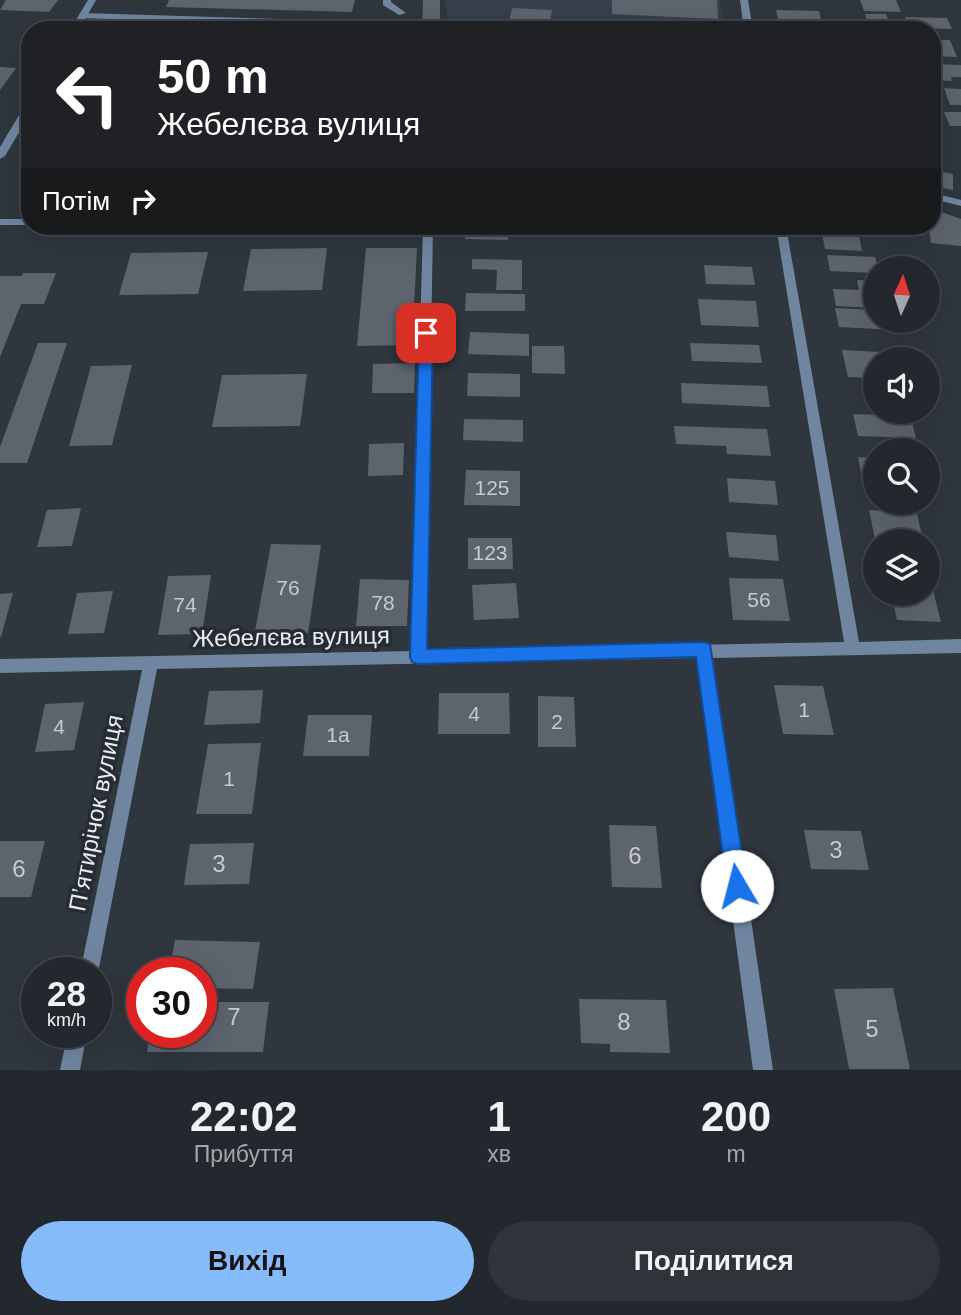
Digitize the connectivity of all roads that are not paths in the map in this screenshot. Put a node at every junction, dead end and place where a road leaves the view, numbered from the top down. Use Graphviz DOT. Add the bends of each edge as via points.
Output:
graph roads {
  1 [pos="92,0"];
  2 [pos="387,0"];
  3 [pos="744,0"];
  4 [pos="402,13"];
  5 [pos="82,16"];
  6 [pos="79,21"];
  7 [pos="248,21"];
  8 [pos="748,21"];
  9 [pos="21,120"];
  10 [pos="0,156"];
  11 [pos="941,198"];
  12 [pos="961,203"];
  13 [pos="0,222"];
  14 [pos="21,222"];
  15 [pos="428,235"];
  16 [pos="783,235"];
  17 [pos="852,646"];
  18 [pos="961,646"];
  19 [pos="704,650"];
  20 [pos="418,657"];
  21 [pos="151,663"];
  22 [pos="0,666"];
  23 [pos="92,957"];
  24 [pos="75,1048"];
  25 [pos="70,1070"];
  26 [pos="763,1070"];
  1 -- 5 [label="street"];
  2 -- 4 [label="street"];
  3 -- 8 [label="street"];
  5 -- 6 [label="street"];
  5 -- 7 [label="street"];
  9 -- 10 [label="street"];
  11 -- 12 [label="street"];
  13 -- 14 [label="street"];
  15 -- 20 [label="street"];
  16 -- 17 [label="street"];
  17 -- 18 [label="street, Жебелєва вулиця"];
  17 -- 19 [label="street, Жебелєва вулиця"];
  19 -- 20 [label="street, Жебелєва вулиця"];
  19 -- 26 [label="street"];
  20 -- 21 [label="street, Жебелєва вулиця"];
  21 -- 22 [label="street, Жебелєва вулиця"];
  21 -- 23 [label="street, П’ятирічок вулиця"];
  24 -- 25 [label="street"];
}
